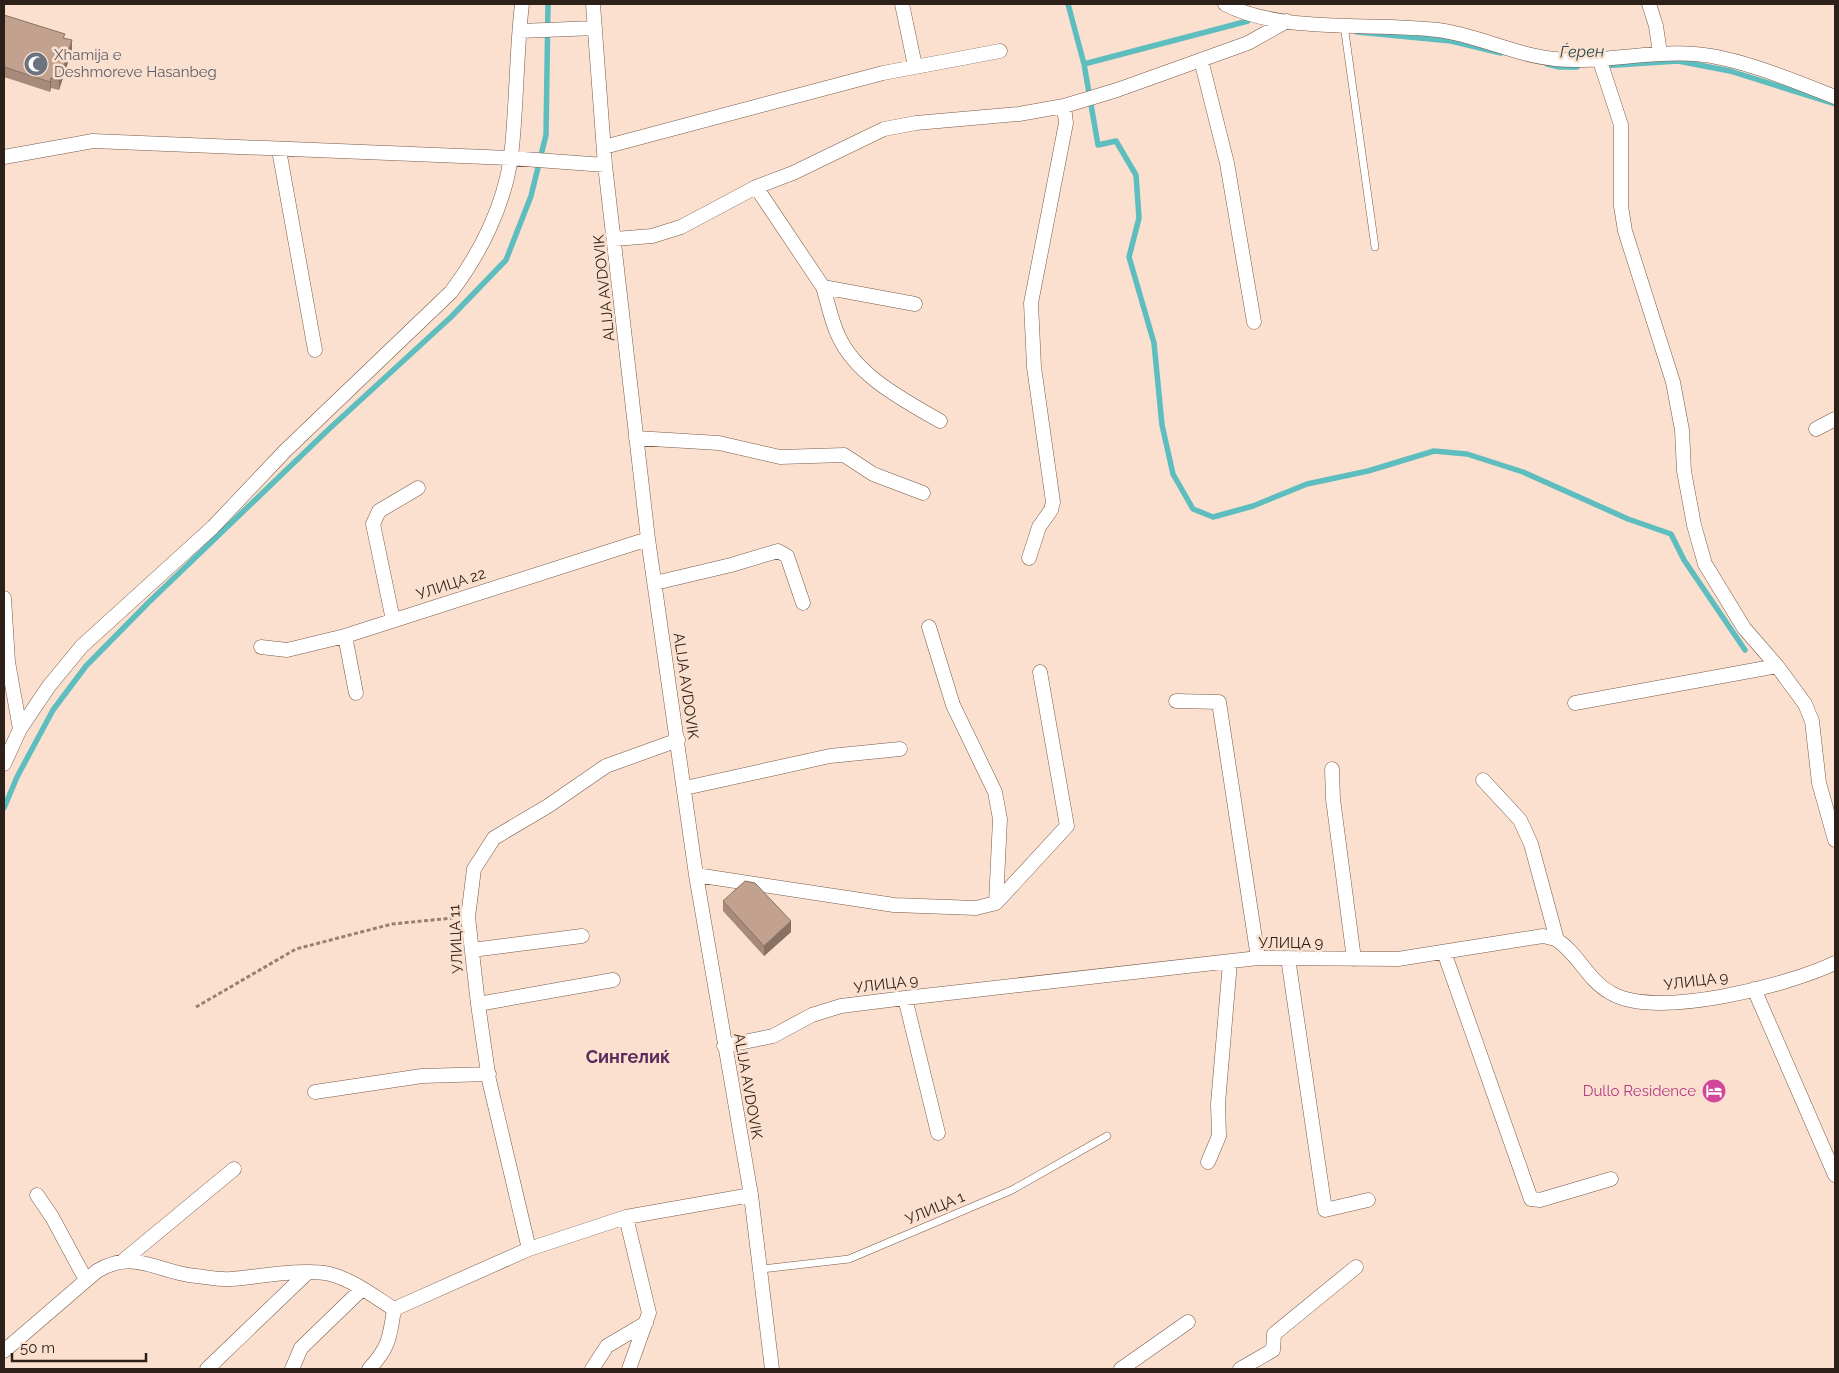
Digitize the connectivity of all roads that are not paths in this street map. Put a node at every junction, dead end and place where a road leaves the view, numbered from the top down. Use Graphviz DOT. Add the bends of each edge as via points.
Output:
graph roads {
  1 [pos="522,4"];
  2 [pos="593,4"];
  3 [pos="902,4"];
  4 [pos="1225,4"];
  5 [pos="1649,4"];
  6 [pos="1287,21"];
  7 [pos="1344,24"];
  8 [pos="595,28"];
  9 [pos="525,30"];
  10 [pos="1000,51"];
  11 [pos="1660,53"];
  12 [pos="1599,58"];
  13 [pos="1201,60"];
  14 [pos="915,66"];
  15 [pos="1834,95"];
  16 [pos="1064,106"];
  17 [pos="604,147"];
  18 [pos="279,150"];
  19 [pos="4,157"];
  20 [pos="510,158"];
  21 [pos="605,165"];
  22 [pos="756,187"];
  23 [pos="615,239"];
  24 [pos="1375,247"];
  25 [pos="823,287"];
  26 [pos="915,304"];
  27 [pos="1254,322"];
  28 [pos="315,350"];
  29 [pos="1835,420"];
  30 [pos="940,421"];
  31 [pos="1816,429"];
  32 [pos="636,438"];
  33 [pos="418,488"];
  34 [pos="922,493"];
  35 [pos="648,539"];
  36 [pos="1029,558"];
  37 [pos="655,583"];
  38 [pos="4,598"];
  39 [pos="804,603"];
  40 [pos="394,620"];
  41 [pos="929,627"];
  42 [pos="345,636"];
  43 [pos="261,647"];
  44 [pos="1777,666"];
  45 [pos="1040,672"];
  46 [pos="356,693"];
  47 [pos="1176,701"];
  48 [pos="1575,704"];
  49 [pos="20,729"];
  50 [pos="678,740"];
  51 [pos="900,749"];
  52 [pos="4,764"];
  53 [pos="1332,769"];
  54 [pos="1483,780"];
  55 [pos="685,788"];
  56 [pos="1835,840"];
  57 [pos="696,875"];
  58 [pos="996,902"];
  59 [pos="582,936"];
  60 [pos="1557,940"];
  61 [pos="472,950"];
  62 [pos="1444,952"];
  63 [pos="1258,958"];
  64 [pos="1288,958"];
  65 [pos="1354,959"];
  66 [pos="1230,962"];
  67 [pos="1835,963"];
  68 [pos="612,980"];
  69 [pos="1754,989"];
  70 [pos="905,998"];
  71 [pos="478,1004"];
  72 [pos="724,1046"];
  73 [pos="489,1074"];
  74 [pos="315,1092"];
  75 [pos="938,1133"];
  76 [pos="1107,1136"];
  77 [pos="1208,1162"];
  78 [pos="234,1169"];
  79 [pos="1835,1175"];
  80 [pos="1611,1179"];
  81 [pos="37,1195"];
  82 [pos="751,1195"];
  83 [pos="1368,1200"];
  84 [pos="626,1217"];
  85 [pos="529,1249"];
  86 [pos="124,1260"];
  87 [pos="1356,1267"];
  88 [pos="762,1269"];
  89 [pos="307,1273"];
  90 [pos="86,1280"];
  91 [pos="362,1289"];
  92 [pos="394,1309"];
  93 [pos="1188,1322"];
  94 [pos="646,1324"];
  95 [pos="4,1350"];
  96 [pos="206,1369"];
  97 [pos="292,1369"];
  98 [pos="369,1369"];
  99 [pos="592,1369"];
  100 [pos="629,1369"];
  101 [pos="772,1369"];
  102 [pos="1121,1369"];
  103 [pos="1240,1369"];
  1 -- 9 [label="street"];
  2 -- 8 [label="street, ALIJA AVDOVIK"];
  3 -- 14 [label="street"];
  4 -- 6 [label="street" via="1254,15"];
  5 -- 11 [label="street"];
  6 -- 7 [label="street"];
  6 -- 13 [label="street" via="1248,43"];
  7 -- 12 [label="street" via="1438,30 1525,54 1556,59"];
  7 -- 24 [label="lane"];
  8 -- 9 [label="street"];
  8 -- 17 [label="street, ALIJA AVDOVIK"];
  9 -- 20 [label="street"];
  10 -- 14 [label="street"];
  11 -- 12 [label="street"];
  11 -- 15 [label="street" via="1696,54 1735,62"];
  12 -- 44 [label="street" via="1621,125 1624,231 1673,382 1682,430 1686,480 1703,557 1744,628"];
  13 -- 16 [label="street"];
  13 -- 27 [label="street" via="1225,154"];
  14 -- 17 [label="street"];
  16 -- 22 [label="street" via="884,129 793,173"];
  16 -- 36 [label="street" via="1066,123 1032,303 1034,367 1053,502 1052,510 1039,527"];
  17 -- 21 [label="street, ALIJA AVDOVIK"];
  18 -- 19 [label="street" via="93,141"];
  18 -- 20 [label="street"];
  18 -- 28 [label="street"];
  20 -- 21 [label="street"];
  20 -- 49 [label="street" via="499,203 488,230 472,265 451,292 286,451 213,527 82,646"];
  21 -- 23 [label="street, ALIJA AVDOVIK"];
  22 -- 23 [label="street" via="666,232"];
  22 -- 25 [label="street"];
  23 -- 32 [label="street, ALIJA AVDOVIK"];
  25 -- 26 [label="street"];
  25 -- 30 [label="street" via="838,336 854,358 886,390"];
  29 -- 31 [label="street"];
  32 -- 34 [label="street" via="719,443 780,457 844,455 873,474"];
  32 -- 35 [label="street, ALIJA AVDOVIK"];
  33 -- 40 [label="street" via="379,511 373,524"];
  35 -- 37 [label="street, ALIJA AVDOVIK"];
  35 -- 40 [label="street, УЛИЦА 22"];
  37 -- 39 [label="street" via="778,551 787,556"];
  37 -- 50 [label="street, ALIJA AVDOVIK"];
  38 -- 49 [label="street" via="8,662"];
  40 -- 42 [label="street, УЛИЦА 22"];
  41 -- 58 [label="street" via="953,705 995,792 1000,818"];
  42 -- 43 [label="street, УЛИЦА 22" via="287,650"];
  42 -- 46 [label="street"];
  44 -- 48 [label="street"];
  44 -- 56 [label="street" via="1805,704 1812,721 1819,783"];
  45 -- 58 [label="street" via="1067,826"];
  47 -- 63 [label="street" via="1219,702"];
  49 -- 52 [label="street"];
  50 -- 55 [label="street, ALIJA AVDOVIK"];
  50 -- 61 [label="street, УЛИЦА 11" via="606,766 494,838 474,869 468,917"];
  51 -- 55 [label="street" via="830,756"];
  53 -- 65 [label="street"];
  54 -- 60 [label="street" via="1520,820 1531,844"];
  55 -- 57 [label="street, ALIJA AVDOVIK"];
  57 -- 58 [label="street" via="894,905 976,908"];
  57 -- 72 [label="street, ALIJA AVDOVIK"];
  59 -- 61 [label="street"];
  60 -- 62 [label="street, УЛИЦА 9" via="1543,936"];
  60 -- 69 [label="street, УЛИЦА 9" via="1589,977 1622,999 1663,1003"];
  61 -- 71 [label="street, УЛИЦА 11"];
  62 -- 65 [label="street, УЛИЦА 9" via="1398,959"];
  62 -- 80 [label="street" via="1530,1199 1540,1200"];
  63 -- 64 [label="street, УЛИЦА 9"];
  63 -- 66 [label="street, УЛИЦА 9"];
  64 -- 65 [label="street, УЛИЦА 9"];
  64 -- 83 [label="street" via="1325,1210"];
  66 -- 70 [label="street, УЛИЦА 9"];
  66 -- 77 [label="street" via="1218,1104 1219,1136"];
  67 -- 69 [label="street, УЛИЦА 9"];
  68 -- 71 [label="street"];
  69 -- 79 [label="street"];
  70 -- 72 [label="street, УЛИЦА 9" via="841,1006 812,1015 773,1036"];
  70 -- 75 [label="street"];
  71 -- 73 [label="street, УЛИЦА 11"];
  72 -- 82 [label="street, ALIJA AVDOVIK"];
  73 -- 74 [label="street" via="422,1076"];
  73 -- 85 [label="street, УЛИЦА 11"];
  76 -- 88 [label="lane, УЛИЦА 1" via="1012,1190 849,1260"];
  78 -- 86 [label="street"];
  81 -- 90 [label="street"];
  82 -- 84 [label="street"];
  82 -- 88 [label="street, ALIJA AVDOVIK"];
  84 -- 85 [label="street"];
  84 -- 94 [label="street" via="649,1313"];
  85 -- 92 [label="street"];
  86 -- 89 [label="street" via="190,1276 228,1279"];
  86 -- 90 [label="street" via="111,1262"];
  87 -- 103 [label="street" via="1274,1334 1274,1350"];
  88 -- 101 [label="street, ALIJA AVDOVIK"];
  89 -- 91 [label="street" via="330,1274"];
  89 -- 96 [label="street"];
  90 -- 95 [label="street"];
  91 -- 92 [label="street"];
  91 -- 97 [label="street" via="302,1348"];
  92 -- 98 [label="street" via="390,1340 383,1355"];
  93 -- 102 [label="street"];
  94 -- 99 [label="street" via="607,1346"];
  94 -- 100 [label="street"];
}
